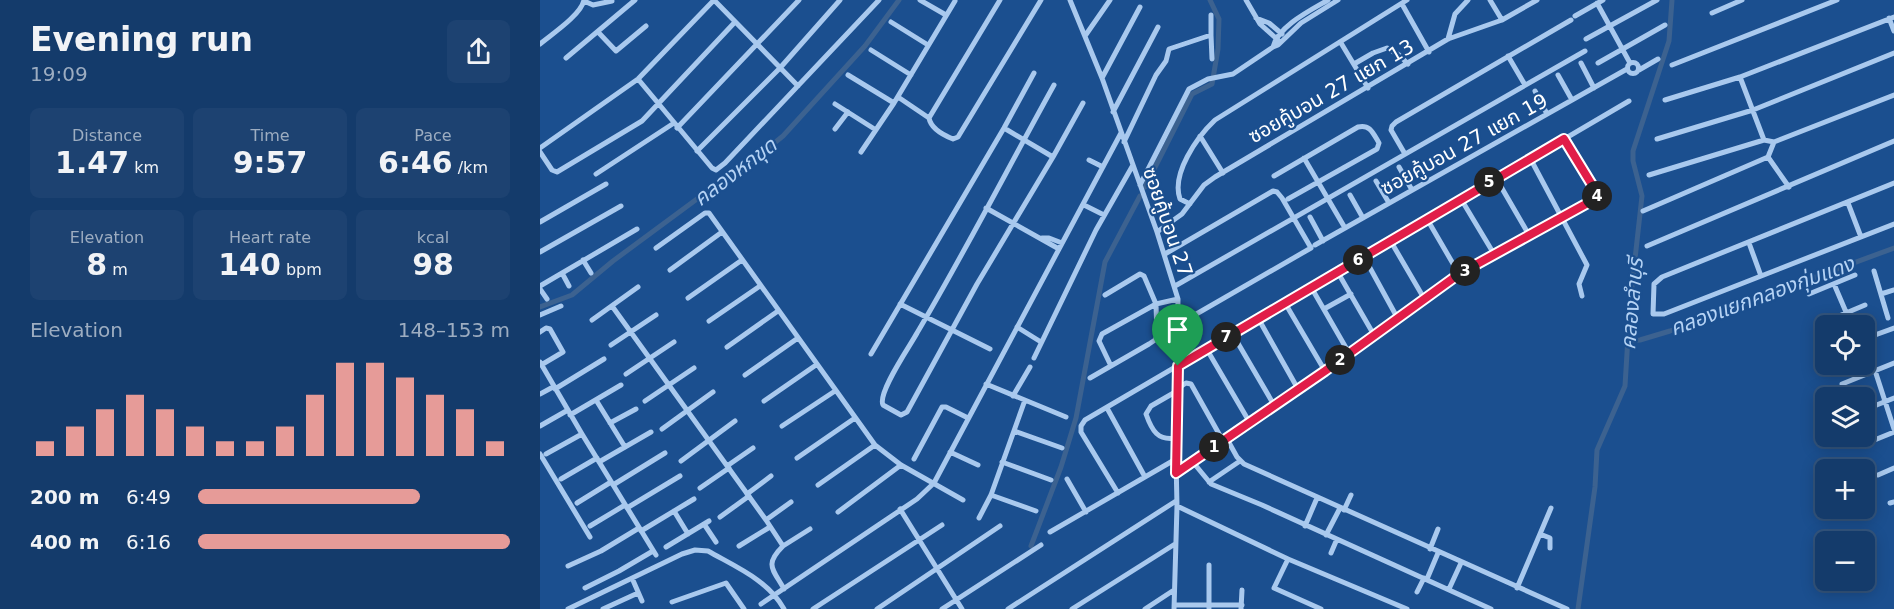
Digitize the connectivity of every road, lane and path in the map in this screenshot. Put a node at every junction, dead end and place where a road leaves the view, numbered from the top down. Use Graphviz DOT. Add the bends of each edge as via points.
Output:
graph roads {
  1 [pos="635,0"];
  2 [pos="714,0"];
  3 [pos="799,0"];
  4 [pos="840,0"];
  5 [pos="879,0"];
  6 [pos="920,0"];
  7 [pos="1000,0"];
  8 [pos="1041,0"];
  9 [pos="1070,0"];
  10 [pos="1110,0"];
  11 [pos="1246,0"];
  12 [pos="1328,0"];
  13 [pos="1338,0"];
  14 [pos="1468,0"];
  15 [pos="1490,0"];
  16 [pos="1537,0"];
  17 [pos="1657,0"];
  18 [pos="1742,0"];
  19 [pos="1837,0"];
  20 [pos="584,1"];
  21 [pos="612,1"];
  22 [pos="955,1"];
  23 [pos="1405,2"];
  24 [pos="1600,2"];
  25 [pos="1140,7"];
  26 [pos="1712,13"];
  27 [pos="946,15"];
  28 [pos="1211,15"];
  29 [pos="1892,17"];
  30 [pos="1502,20"];
  31 [pos="735,22"];
  32 [pos="891,22"];
  33 [pos="1665,25"];
  34 [pos="646,26"];
  35 [pos="1610,26"];
  36 [pos="1158,27"];
  37 [pos="1894,31"];
  38 [pos="598,32"];
  39 [pos="1211,35"];
  40 [pos="1085,36"];
  41 [pos="1281,38"];
  42 [pos="1448,39"];
  43 [pos="1586,39"];
  44 [pos="1341,43"];
  45 [pos="540,44"];
  46 [pos="756,44"];
  47 [pos="928,45"];
  48 [pos="1623,49"];
  49 [pos="872,50"];
  50 [pos="1585,51"];
  51 [pos="1429,52"];
  52 [pos="1894,53"];
  53 [pos="1508,56"];
  54 [pos="566,58"];
  55 [pos="1212,59"];
  56 [pos="1658,59"];
  57 [pos="1581,63"];
  58 [pos="1598,63"];
  59 [pos="1354,64"];
  60 [pos="1408,64"];
  61 [pos="1672,65"];
  62 [pos="1629,66"];
  63 [pos="780,68"];
  64 [pos="1639,70"];
  65 [pos="1034,73"];
  66 [pos="848,75"];
  67 [pos="911,75"];
  68 [pos="1558,75"];
  69 [pos="1740,77"];
  70 [pos="1102,78"];
  71 [pos="638,79"];
  72 [pos="1054,85"];
  73 [pos="1525,85"];
  74 [pos="798,86"];
  75 [pos="1368,88"];
  76 [pos="1594,88"];
  77 [pos="1535,91"];
  78 [pos="1894,95"];
  79 [pos="896,100"];
  80 [pos="1572,100"];
  81 [pos="1665,100"];
  82 [pos="1629,101"];
  83 [pos="658,103"];
  84 [pos="1083,103"];
  85 [pos="835,104"];
  86 [pos="1753,110"];
  87 [pos="848,112"];
  88 [pos="1113,112"];
  89 [pos="1547,114"];
  90 [pos="929,118"];
  91 [pos="676,125"];
  92 [pos="1004,128"];
  93 [pos="835,129"];
  94 [pos="876,130"];
  95 [pos="1121,133"];
  96 [pos="1200,136"];
  97 [pos="1564,139"];
  98 [pos="1657,139"];
  99 [pos="1023,140"];
  100 [pos="1764,140"];
  101 [pos="1894,141"];
  102 [pos="1124,142"];
  103 [pos="1774,142"];
  104 [pos="540,150"];
  105 [pos="697,151"];
  106 [pos="861,152"];
  107 [pos="1405,154"];
  108 [pos="1053,157"];
  109 [pos="1768,157"];
  110 [pos="1304,158"];
  111 [pos="1530,158"];
  112 [pos="1089,160"];
  113 [pos="1133,165"];
  114 [pos="1103,167"];
  115 [pos="1399,167"];
  116 [pos="1222,173"];
  117 [pos="596,174"];
  118 [pos="1649,175"];
  119 [pos="1274,176"];
  120 [pos="1496,178"];
  121 [pos="1376,181"];
  122 [pos="1318,183"];
  123 [pos="1894,183"];
  124 [pos="606,184"];
  125 [pos="1140,185"];
  126 [pos="1789,187"];
  127 [pos="1412,190"];
  128 [pos="1350,195"];
  129 [pos="1288,199"];
  130 [pos="1328,199"];
  131 [pos="1461,199"];
  132 [pos="1389,203"];
  133 [pos="1848,203"];
  134 [pos="1084,204"];
  135 [pos="1190,204"];
  136 [pos="621,206"];
  137 [pos="986,208"];
  138 [pos="1643,211"];
  139 [pos="1104,215"];
  140 [pos="1310,217"];
  141 [pos="1562,217"];
  142 [pos="1363,218"];
  143 [pos="1293,219"];
  144 [pos="1427,219"];
  145 [pos="540,222"];
  146 [pos="1015,223"];
  147 [pos="1894,224"];
  148 [pos="637,228"];
  149 [pos="1345,228"];
  150 [pos="722,232"];
  151 [pos="1157,232"];
  152 [pos="1529,235"];
  153 [pos="1861,237"];
  154 [pos="1390,240"];
  155 [pos="1323,241"];
  156 [pos="1749,243"];
  157 [pos="1060,246"];
  158 [pos="1647,246"];
  159 [pos="1313,247"];
  160 [pos="656,248"];
  161 [pos="540,252"];
  162 [pos="1165,254"];
  163 [pos="1494,254"];
  164 [pos="1364,256"];
  165 [pos="583,260"];
  166 [pos="742,260"];
  167 [pos="670,270"];
  168 [pos="1337,271"];
  169 [pos="1874,271"];
  170 [pos="562,273"];
  171 [pos="591,273"];
  172 [pos="1459,274"];
  173 [pos="1855,275"];
  174 [pos="1761,276"];
  175 [pos="1834,284"];
  176 [pos="569,286"];
  177 [pos="760,286"];
  178 [pos="1175,286"];
  179 [pos="540,287"];
  180 [pos="638,287"];
  181 [pos="1311,287"];
  182 [pos="1894,290"];
  183 [pos="1351,294"];
  184 [pos="1809,294"];
  185 [pos="1881,294"];
  186 [pos="1105,295"];
  187 [pos="1582,296"];
  188 [pos="688,298"];
  189 [pos="547,299"];
  190 [pos="1178,299"];
  191 [pos="1425,300"];
  192 [pos="1285,303"];
  193 [pos="900,304"];
  194 [pos="1156,304"];
  195 [pos="1865,305"];
  196 [pos="561,306"];
  197 [pos="612,306"];
  198 [pos="1324,309"];
  199 [pos="778,311"];
  200 [pos="1847,314"];
  201 [pos="540,315"];
  202 [pos="656,315"];
  203 [pos="927,317"];
  204 [pos="1258,318"];
  205 [pos="1888,318"];
  206 [pos="1398,319"];
  207 [pos="592,320"];
  208 [pos="709,321"];
  209 [pos="1179,324"];
  210 [pos="1017,327"];
  211 [pos="1894,328"];
  212 [pos="952,330"];
  213 [pos="540,332"];
  214 [pos="630,333"];
  215 [pos="1232,333"];
  216 [pos="1374,335"];
  217 [pos="1875,335"];
  218 [pos="798,338"];
  219 [pos="674,342"];
  220 [pos="1041,342"];
  221 [pos="611,345"];
  222 [pos="727,347"];
  223 [pos="1206,348"];
  224 [pos="990,349"];
  225 [pos="1349,353"];
  226 [pos="871,354"];
  227 [pos="1034,358"];
  228 [pos="604,359"];
  229 [pos="649,359"];
  230 [pos="1894,363"];
  231 [pos="540,364"];
  232 [pos="816,364"];
  233 [pos="1112,366"];
  234 [pos="1178,366"];
  235 [pos="1030,367"];
  236 [pos="694,368"];
  237 [pos="1875,370"];
  238 [pos="1325,371"];
  239 [pos="626,374"];
  240 [pos="745,375"];
  241 [pos="1863,375"];
  242 [pos="1090,378"];
  243 [pos="986,384"];
  244 [pos="1842,384"];
  245 [pos="621,385"];
  246 [pos="669,386"];
  247 [pos="554,388"];
  248 [pos="1298,389"];
  249 [pos="1177,390"];
  250 [pos="835,391"];
  251 [pos="713,392"];
  252 [pos="540,394"];
  253 [pos="1014,396"];
  254 [pos="1894,398"];
  255 [pos="596,400"];
  256 [pos="1025,400"];
  257 [pos="645,401"];
  258 [pos="764,401"];
  259 [pos="1884,402"];
  260 [pos="1274,405"];
  261 [pos="1875,406"];
  262 [pos="1107,408"];
  263 [pos="636,409"];
  264 [pos="688,411"];
  265 [pos="569,413"];
  266 [pos="1066,417"];
  267 [pos="855,418"];
  268 [pos="968,418"];
  269 [pos="735,421"];
  270 [pos="610,423"];
  271 [pos="1250,423"];
  272 [pos="540,426"];
  273 [pos="782,426"];
  274 [pos="662,429"];
  275 [pos="1014,431"];
  276 [pos="1894,431"];
  277 [pos="651,432"];
  278 [pos="582,434"];
  279 [pos="1176,438"];
  280 [pos="1225,440"];
  281 [pos="1875,440"];
  282 [pos="708,441"];
  283 [pos="875,445"];
  284 [pos="625,447"];
  285 [pos="753,448"];
  286 [pos="1062,448"];
  287 [pos="950,452"];
  288 [pos="665,453"];
  289 [pos="543,454"];
  290 [pos="797,458"];
  291 [pos="914,459"];
  292 [pos="1176,459"];
  293 [pos="598,460"];
  294 [pos="681,461"];
  295 [pos="1192,461"];
  296 [pos="1240,461"];
  297 [pos="1002,462"];
  298 [pos="901,465"];
  299 [pos="978,465"];
  300 [pos="728,467"];
  301 [pos="1894,468"];
  302 [pos="1176,473"];
  303 [pos="1878,475"];
  304 [pos="771,476"];
  305 [pos="680,477"];
  306 [pos="1145,477"];
  307 [pos="561,479"];
  308 [pos="1067,479"];
  309 [pos="1051,480"];
  310 [pos="1209,482"];
  311 [pos="934,483"];
  312 [pos="612,484"];
  313 [pos="818,484"];
  314 [pos="700,488"];
  315 [pos="1118,493"];
  316 [pos="748,495"];
  317 [pos="991,495"];
  318 [pos="1351,495"];
  319 [pos="1317,498"];
  320 [pos="694,499"];
  321 [pos="963,500"];
  322 [pos="791,502"];
  323 [pos="577,503"];
  324 [pos="1177,503"];
  325 [pos="626,507"];
  326 [pos="1551,507"];
  327 [pos="900,509"];
  328 [pos="1342,509"];
  329 [pos="674,511"];
  330 [pos="1036,511"];
  331 [pos="838,512"];
  332 [pos="1086,512"];
  333 [pos="720,517"];
  334 [pos="979,518"];
  335 [pos="766,520"];
  336 [pos="942,525"];
  337 [pos="591,526"];
  338 [pos="1000,526"];
  339 [pos="1305,526"];
  340 [pos="770,527"];
  341 [pos="640,529"];
  342 [pos="810,529"];
  343 [pos="1438,529"];
  344 [pos="1050,532"];
  345 [pos="688,534"];
  346 [pos="1540,534"];
  347 [pos="1326,535"];
  348 [pos="590,537"];
  349 [pos="919,539"];
  350 [pos="1336,539"];
  351 [pos="716,542"];
  352 [pos="1175,544"];
  353 [pos="1041,545"];
  354 [pos="739,546"];
  355 [pos="783,546"];
  356 [pos="666,547"];
  357 [pos="1550,548"];
  358 [pos="1430,549"];
  359 [pos="1331,553"];
  360 [pos="1438,553"];
  361 [pos="1288,558"];
  362 [pos="1461,563"];
  363 [pos="1209,565"];
  364 [pos="568,566"];
  365 [pos="938,570"];
  366 [pos="632,578"];
  367 [pos="1425,578"];
  368 [pos="585,588"];
  369 [pos="784,588"];
  370 [pos="1518,588"];
  371 [pos="1449,589"];
  372 [pos="1174,590"];
  373 [pos="1242,590"];
  374 [pos="1417,592"];
  375 [pos="638,593"];
  376 [pos="776,594"];
  377 [pos="957,600"];
  378 [pos="642,601"];
  379 [pos="1549,601"];
  380 [pos="672,602"];
  381 [pos="760,604"];
  382 [pos="1174,607"];
  383 [pos="1209,607"];
  384 [pos="1241,607"];
  385 [pos="571,608"];
  386 [pos="603,609"];
  387 [pos="743,609"];
  388 [pos="784,609"];
  389 [pos="813,609"];
  390 [pos="878,609"];
  391 [pos="942,609"];
  392 [pos="963,609"];
  393 [pos="1008,609"];
  394 [pos="1072,609"];
  395 [pos="1145,609"];
  396 [pos="1321,609"];
  397 [pos="1407,609"];
  398 [pos="1491,609"];
  399 [pos="1545,609"];
  400 [pos="1567,609"];
  1 -- 38 [label="street"];
  2 -- 31 [label="street"];
  2 -- 71 [label="street"];
  3 -- 46 [label="street"];
  4 -- 63 [label="street"];
  5 -- 74 [label="street"];
  6 -- 27 [label="street"];
  7 -- 90 [label="street"];
  8 -- 90 [label="street" via="958,137 953,139 939,132"];
  9 -- 40 [label="street, ซอยคู้บอน 27"];
  10 -- 40 [label="street"];
  11 -- 41 [label="street" via="1260,24"];
  12 -- 41 [label="street" via="1291,24"];
  13 -- 41 [label="street"];
  14 -- 42 [label="street" via="1455,15"];
  15 -- 30 [label="street"];
  16 -- 30 [label="street, ซอยคู้บอน 27 แยก 13"];
  17 -- 35 [label="street"];
  18 -- 26 [label="street"];
  19 -- 61 [label="street"];
  20 -- 21 [label="street" via="593,5"];
  20 -- 45 [label="street" via="566,23"];
  22 -- 27 [label="street"];
  23 -- 44 [label="street"];
  23 -- 51 [label="street"];
  24 -- 35 [label="street"];
  24 -- 53 [label="street"];
  25 -- 70 [label="street"];
  27 -- 47 [label="street"];
  28 -- 39 [label="street"];
  29 -- 37 [label="street"];
  29 -- 69 [label="street"];
  30 -- 42 [label="street, ซอยคู้บอน 27 แยก 13"];
  31 -- 46 [label="street"];
  31 -- 83 [label="street"];
  32 -- 47 [label="street"];
  33 -- 48 [label="street"];
  34 -- 38 [label="street" via="616,51"];
  35 -- 43 [label="street"];
  35 -- 48 [label="street"];
  36 -- 88 [label="street"];
  38 -- 54 [label="street"];
  39 -- 55 [label="street"];
  39 -- 102 [label="street" via="1169,48"];
  40 -- 70 [label="street, ซอยคู้บอน 27"];
  41 -- 125 [label="street" via="1233,74 1208,79 1185,94"];
  42 -- 51 [label="street, ซอยคู้บอน 27 แยก 13"];
  44 -- 59 [label="street"];
  44 -- 96 [label="street" via="1225,112"];
  46 -- 63 [label="street"];
  46 -- 91 [label="street"];
  47 -- 67 [label="street"];
  48 -- 58 [label="street"];
  48 -- 62 [label="street"];
  49 -- 67 [label="street"];
  50 -- 73 [label="street"];
  51 -- 60 [label="street, ซอยคู้บอน 27 แยก 13"];
  52 -- 86 [label="street"];
  53 -- 73 [label="street"];
  53 -- 107 [label="street" via="1396,122 1391,130"];
  56 -- 64 [label="street"];
  57 -- 76 [label="street"];
  59 -- 60 [label="street" via="1386,48"];
  59 -- 75 [label="street"];
  60 -- 75 [label="street, ซอยคู้บอน 27 แยก 13"];
  62 -- 64 [label="street" via="1637,63"];
  62 -- 64 [label="street" via="1633,74"];
  62 -- 76 [label="street, ซอยคู้บอน 27 แยก 19"];
  63 -- 74 [label="street"];
  63 -- 105 [label="street"];
  65 -- 92 [label="street"];
  66 -- 79 [label="street"];
  67 -- 79 [label="street"];
  68 -- 80 [label="street"];
  69 -- 81 [label="street"];
  69 -- 86 [label="street"];
  70 -- 88 [label="street, ซอยคู้บอน 27"];
  71 -- 83 [label="street"];
  71 -- 104 [label="street"];
  72 -- 99 [label="street"];
  73 -- 107 [label="street"];
  74 -- 105 [label="street" via="720,168 712,168"];
  75 -- 116 [label="street, ซอยคู้บอน 27 แยก 13"];
  76 -- 80 [label="street, ซอยคู้บอน 27 แยก 19"];
  77 -- 89 [label="street"];
  78 -- 103 [label="street"];
  79 -- 90 [label="street"];
  79 -- 94 [label="street"];
  80 -- 89 [label="street, ซอยคู้บอน 27 แยก 19"];
  82 -- 97 [label="street"];
  83 -- 91 [label="street"];
  83 -- 104 [label="street" via="642,121 557,171 552,170"];
  84 -- 108 [label="street"];
  85 -- 87 [label="street"];
  86 -- 98 [label="street"];
  86 -- 100 [label="street"];
  87 -- 93 [label="street"];
  87 -- 94 [label="street"];
  88 -- 95 [label="street, ซอยคู้บอน 27"];
  89 -- 127 [label="street, ซอยคู้บอน 27 แยก 19"];
  91 -- 105 [label="street"];
  91 -- 117 [label="street"];
  92 -- 99 [label="street"];
  92 -- 193 [label="street"];
  94 -- 106 [label="street"];
  95 -- 102 [label="street, ซอยคู้บอน 27"];
  95 -- 114 [label="street"];
  96 -- 116 [label="street"];
  96 -- 135 [label="street" via="1177,183 1180,199"];
  97 -- 111 [label="street"];
  97 -- 141 [label="street" via="1597,196"];
  99 -- 108 [label="street"];
  99 -- 137 [label="street"];
  100 -- 103 [label="street"];
  100 -- 118 [label="street"];
  101 -- 126 [label="street"];
  102 -- 113 [label="street, ซอยคู้บอน 27"];
  103 -- 109 [label="street"];
  107 -- 130 [label="street"];
  108 -- 146 [label="street"];
  109 -- 126 [label="street"];
  109 -- 138 [label="street"];
  110 -- 119 [label="street"];
  110 -- 122 [label="street"];
  110 -- 122 [label="street" via="1358,127 1368,127 1373,132 1379,143 1377,149"];
  111 -- 120 [label="street"];
  111 -- 141 [label="street"];
  112 -- 114 [label="street"];
  113 -- 125 [label="street, ซอยคู้บอน 27"];
  113 -- 139 [label="street"];
  114 -- 134 [label="street"];
  115 -- 127 [label="street"];
  116 -- 135 [label="street, ซอยคู้บอน 27 แยก 13" via="1204,185"];
  120 -- 131 [label="street"];
  120 -- 152 [label="street"];
  121 -- 132 [label="street"];
  122 -- 129 [label="street"];
  122 -- 130 [label="street"];
  123 -- 133 [label="street"];
  124 -- 145 [label="street"];
  125 -- 151 [label="street, ซอยคู้บอน 27"];
  126 -- 158 [label="street"];
  127 -- 132 [label="street, ซอยคู้บอน 27 แยก 19"];
  128 -- 142 [label="street"];
  130 -- 143 [label="street"];
  130 -- 149 [label="street"];
  131 -- 144 [label="street"];
  131 -- 163 [label="street"];
  132 -- 142 [label="street, ซอยคู้บอน 27 แยก 19"];
  133 -- 153 [label="street"];
  133 -- 156 [label="street"];
  134 -- 139 [label="street"];
  134 -- 157 [label="street"];
  135 -- 151 [label="street, ซอยคู้บอน 27 แยก 13" via="1176,220"];
  136 -- 161 [label="street"];
  137 -- 146 [label="street"];
  137 -- 203 [label="street"];
  139 -- 220 [label="street"];
  140 -- 155 [label="street"];
  141 -- 152 [label="street"];
  141 -- 187 [label="street" via="1587,265 1579,284"];
  142 -- 149 [label="street, ซอยคู้บอน 27 แยก 19"];
  143 -- 159 [label="street"];
  143 -- 162 [label="street" via="1279,194 1273,191"];
  143 -- 178 [label="street"];
  144 -- 154 [label="street"];
  144 -- 172 [label="street"];
  146 -- 157 [label="street"];
  146 -- 212 [label="street"];
  147 -- 153 [label="street"];
  148 -- 165 [label="street"];
  149 -- 155 [label="street, ซอยคู้บอน 27 แยก 19"];
  150 -- 160 [label="street" via="705,213"];
  150 -- 166 [label="street"];
  150 -- 167 [label="street"];
  151 -- 162 [label="street, ซอยคู้บอน 27"];
  152 -- 163 [label="street"];
  153 -- 174 [label="street"];
  154 -- 164 [label="street"];
  154 -- 191 [label="street"];
  155 -- 159 [label="street, ซอยคู้บอน 27 แยก 19"];
  156 -- 174 [label="street"];
  156 -- 174 [label="street" via="1657,280 1653,314 1664,314"];
  157 -- 210 [label="street"];
  159 -- 209 [label="street, ซอยคู้บอน 27 แยก 19"];
  162 -- 178 [label="street, ซอยคู้บอน 27"];
  163 -- 172 [label="street"];
  164 -- 168 [label="street"];
  164 -- 206 [label="street"];
  165 -- 170 [label="street"];
  165 -- 171 [label="street"];
  166 -- 177 [label="street"];
  166 -- 188 [label="street"];
  168 -- 181 [label="street"];
  168 -- 183 [label="street"];
  169 -- 185 [label="street"];
  170 -- 176 [label="street"];
  170 -- 179 [label="street"];
  172 -- 191 [label="street"];
  173 -- 175 [label="street"];
  175 -- 184 [label="street"];
  175 -- 200 [label="street"];
  177 -- 199 [label="street"];
  177 -- 208 [label="street"];
  178 -- 190 [label="street, ซอยคู้บอน 27"];
  179 -- 189 [label="street"];
  180 -- 197 [label="street"];
  181 -- 192 [label="street"];
  181 -- 198 [label="street"];
  182 -- 185 [label="street"];
  183 -- 198 [label="street"];
  183 -- 216 [label="street"];
  185 -- 205 [label="street"];
  186 -- 194 [label="street" via="1140,274 1147,279"];
  190 -- 194 [label="street"];
  190 -- 209 [label="street, ซอยคู้บอน 27"];
  191 -- 206 [label="street"];
  192 -- 204 [label="street"];
  192 -- 238 [label="street"];
  193 -- 203 [label="street"];
  193 -- 226 [label="street"];
  194 -- 233 [label="street" via="1155,340"];
  194 -- 233 [label="street" via="1099,337"];
  195 -- 200 [label="street"];
  196 -- 201 [label="street"];
  197 -- 207 [label="street"];
  197 -- 214 [label="street"];
  198 -- 225 [label="street"];
  199 -- 218 [label="street"];
  199 -- 222 [label="street"];
  202 -- 214 [label="street"];
  203 -- 212 [label="street"];
  203 -- 212 [label="street" via="893,374 882,401 900,415 907,412"];
  204 -- 215 [label="street"];
  204 -- 248 [label="street"];
  206 -- 216 [label="street"];
  209 -- 234 [label="street, ซอยคู้บอน 27"];
  210 -- 220 [label="street"];
  210 -- 243 [label="street"];
  211 -- 217 [label="street"];
  212 -- 224 [label="street"];
  213 -- 231 [label="street" via="550,329 563,352"];
  214 -- 221 [label="street"];
  214 -- 229 [label="street"];
  215 -- 223 [label="street"];
  215 -- 260 [label="street"];
  216 -- 225 [label="street"];
  218 -- 232 [label="street"];
  218 -- 240 [label="street"];
  219 -- 229 [label="street"];
  220 -- 227 [label="street"];
  223 -- 234 [label="street"];
  223 -- 271 [label="street"];
  225 -- 238 [label="street"];
  228 -- 247 [label="street"];
  229 -- 239 [label="street"];
  229 -- 246 [label="street"];
  230 -- 237 [label="street"];
  231 -- 247 [label="street"];
  232 -- 250 [label="street"];
  232 -- 258 [label="street"];
  233 -- 242 [label="street"];
  234 -- 249 [label="street, ซอยคู้บอน 27"];
  234 -- 262 [label="street"];
  235 -- 253 [label="street"];
  236 -- 246 [label="street"];
  237 -- 259 [label="street"];
  238 -- 248 [label="street"];
  241 -- 244 [label="street"];
  243 -- 253 [label="street"];
  243 -- 268 [label="street"];
  245 -- 255 [label="street"];
  246 -- 257 [label="street"];
  246 -- 264 [label="street"];
  247 -- 252 [label="street"];
  247 -- 265 [label="street"];
  248 -- 260 [label="street"];
  249 -- 279 [label="street, ซอยคู้บอน 27"];
  249 -- 279 [label="street" via="1151,406 1146,414 1160,437"];
  249 -- 280 [label="street" via="1191,384"];
  250 -- 267 [label="street"];
  250 -- 273 [label="street"];
  251 -- 264 [label="street"];
  253 -- 256 [label="street"];
  254 -- 259 [label="street"];
  255 -- 265 [label="street"];
  255 -- 270 [label="street"];
  256 -- 266 [label="street"];
  256 -- 275 [label="street"];
  259 -- 261 [label="street"];
  259 -- 276 [label="street"];
  260 -- 271 [label="street"];
  262 -- 306 [label="street"];
  262 -- 315 [label="street" via="1081,426"];
  263 -- 270 [label="street"];
  264 -- 274 [label="street"];
  264 -- 282 [label="street"];
  265 -- 272 [label="street"];
  265 -- 278 [label="street"];
  267 -- 283 [label="street"];
  267 -- 290 [label="street"];
  268 -- 287 [label="street"];
  268 -- 291 [label="street" via="942,407"];
  269 -- 282 [label="street"];
  270 -- 284 [label="street"];
  271 -- 280 [label="street"];
  275 -- 286 [label="street"];
  275 -- 297 [label="street"];
  276 -- 281 [label="street"];
  277 -- 284 [label="street"];
  278 -- 289 [label="street"];
  278 -- 293 [label="street"];
  279 -- 292 [label="street, ซอยคู้บอน 27"];
  280 -- 295 [label="street"];
  280 -- 296 [label="street"];
  282 -- 294 [label="street"];
  282 -- 300 [label="street"];
  283 -- 298 [label="street"];
  283 -- 313 [label="street"];
  284 -- 293 [label="street"];
  285 -- 300 [label="street"];
  287 -- 299 [label="street"];
  287 -- 311 [label="street"];
  288 -- 312 [label="street"];
  289 -- 348 [label="street"];
  292 -- 302 [label="street, ซอยคู้บอน 27"];
  292 -- 306 [label="street"];
  293 -- 307 [label="street"];
  293 -- 312 [label="street"];
  295 -- 302 [label="street"];
  295 -- 310 [label="street"];
  296 -- 310 [label="street"];
  296 -- 319 [label="street"];
  297 -- 309 [label="street"];
  297 -- 317 [label="street"];
  298 -- 311 [label="street"];
  298 -- 331 [label="street"];
  300 -- 314 [label="street"];
  300 -- 316 [label="street"];
  301 -- 303 [label="street"];
  302 -- 324 [label="street, ซอยคู้บอน 27"];
  304 -- 316 [label="street"];
  305 -- 325 [label="street"];
  306 -- 315 [label="street"];
  308 -- 332 [label="street"];
  310 -- 339 [label="street"];
  311 -- 321 [label="street"];
  311 -- 327 [label="street" via="925,494"];
  312 -- 323 [label="street"];
  312 -- 325 [label="street"];
  315 -- 332 [label="street"];
  316 -- 333 [label="street"];
  316 -- 335 [label="street"];
  317 -- 330 [label="street"];
  317 -- 334 [label="street"];
  318 -- 328 [label="street"];
  319 -- 328 [label="street"];
  319 -- 339 [label="street"];
  320 -- 329 [label="street"];
  322 -- 335 [label="street"];
  324 -- 352 [label="street, ซอยคู้บอน 27"];
  324 -- 361 [label="street"];
  324 -- 393 [label="street"];
  325 -- 337 [label="street"];
  325 -- 341 [label="street"];
  326 -- 346 [label="street"];
  327 -- 349 [label="street"];
  327 -- 369 [label="street"];
  328 -- 347 [label="street"];
  328 -- 358 [label="street"];
  329 -- 341 [label="street"];
  329 -- 345 [label="street"];
  332 -- 344 [label="street"];
  335 -- 340 [label="street"];
  336 -- 349 [label="street"];
  338 -- 365 [label="street"];
  339 -- 347 [label="street"];
  340 -- 354 [label="street"];
  340 -- 355 [label="street"];
  341 -- 364 [label="street"];
  341 -- 368 [label="street" via="655,553"];
  342 -- 355 [label="street"];
  343 -- 358 [label="street"];
  345 -- 351 [label="street" via="707,523"];
  345 -- 356 [label="street"];
  346 -- 357 [label="street" via="1550,538"];
  346 -- 370 [label="street"];
  347 -- 350 [label="street"];
  349 -- 365 [label="street"];
  349 -- 389 [label="street"];
  350 -- 359 [label="street"];
  350 -- 367 [label="street"];
  352 -- 372 [label="street, ซอยคู้บอน 27"];
  352 -- 394 [label="street"];
  353 -- 377 [label="street"];
  355 -- 369 [label="street" via="771,561"];
  358 -- 360 [label="street"];
  360 -- 362 [label="street"];
  360 -- 367 [label="street"];
  361 -- 396 [label="street" via="1274,588"];
  361 -- 397 [label="street"];
  362 -- 370 [label="street"];
  362 -- 371 [label="street"];
  363 -- 383 [label="street"];
  365 -- 377 [label="street"];
  365 -- 390 [label="street"];
  366 -- 375 [label="street"];
  366 -- 376 [label="street" via="682,554 702,550"];
  366 -- 385 [label="street"];
  367 -- 371 [label="street"];
  367 -- 374 [label="street"];
  369 -- 376 [label="street"];
  370 -- 379 [label="street"];
  371 -- 398 [label="street"];
  372 -- 382 [label="street, ซอยคู้บอน 27"];
  372 -- 395 [label="street"];
  373 -- 384 [label="street"];
  375 -- 378 [label="street"];
  375 -- 386 [label="street"];
  376 -- 381 [label="street"];
  376 -- 388 [label="street"];
  377 -- 391 [label="street"];
  377 -- 392 [label="street"];
  379 -- 399 [label="street"];
  379 -- 400 [label="street"];
  380 -- 387 [label="street" via="726,583"];
  382 -- 383 [label="street"];
  383 -- 384 [label="street"];
}
